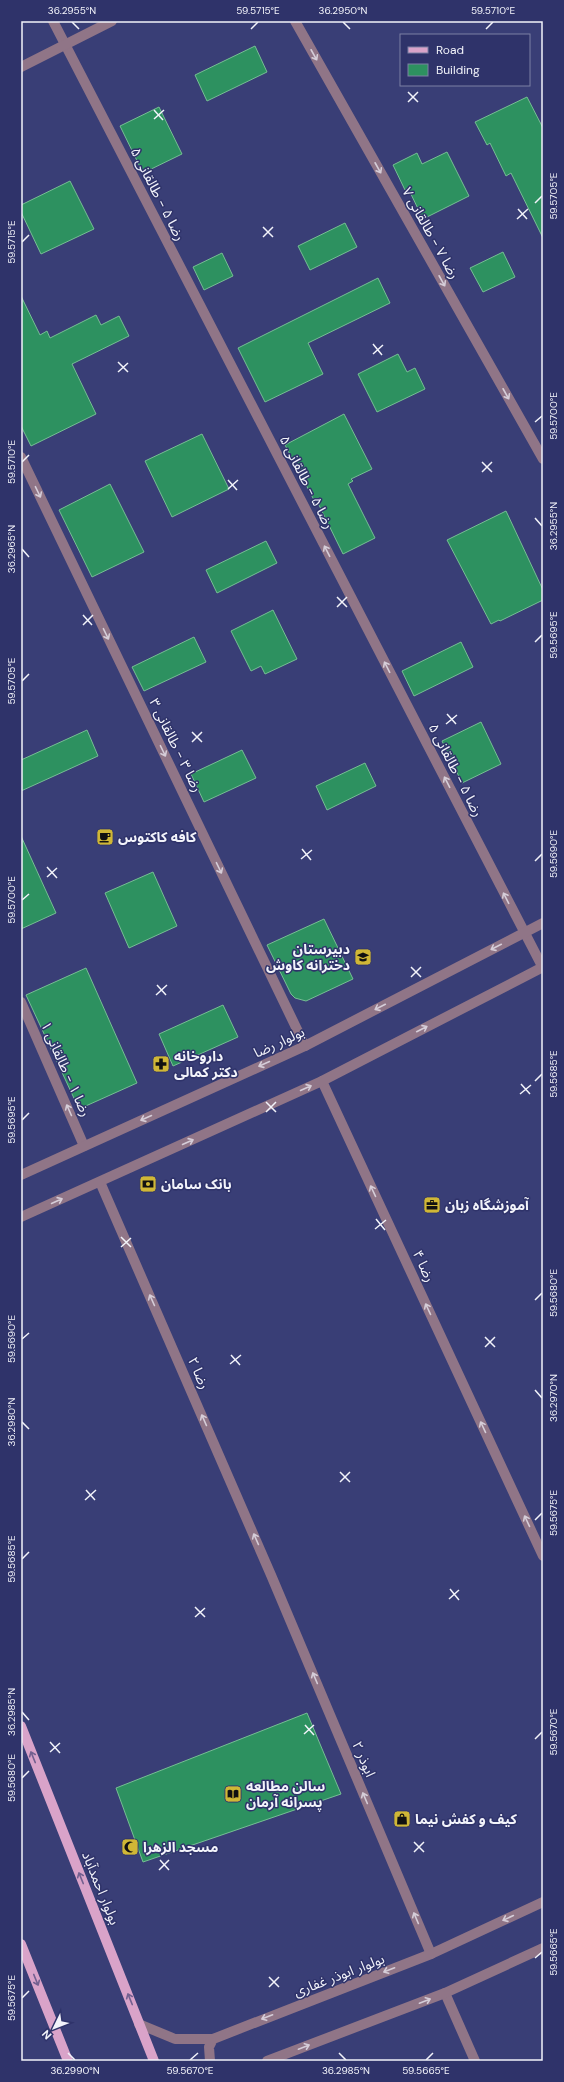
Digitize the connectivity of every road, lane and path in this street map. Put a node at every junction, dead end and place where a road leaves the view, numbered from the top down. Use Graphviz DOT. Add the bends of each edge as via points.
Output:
graph roads {
  1 [pos="53,21"];
  2 [pos="112,21"];
  3 [pos="295,21"];
  4 [pos="65,45"];
  5 [pos="21,67"];
  6 [pos="21,456"];
  7 [pos="543,459"];
  8 [pos="543,923"];
  9 [pos="524,932"];
  10 [pos="543,967"];
  11 [pos="21,1002"];
  12 [pos="305,1046"];
  13 [pos="322,1081"];
  14 [pos="84,1146"];
  15 [pos="21,1175"];
  16 [pos="100,1182"];
  17 [pos="21,1217"];
  18 [pos="543,1556"];
  19 [pos="272,1574"];
  20 [pos="21,1726"];
  21 [pos="543,1902"];
  22 [pos="21,1944"];
  23 [pos="543,1948"];
  24 [pos="431,1954"];
  25 [pos="445,1994"];
  26 [pos="140,2024"];
  27 [pos="213,2039"];
  28 [pos="68,2061"];
  29 [pos="154,2061"];
  30 [pos="210,2061"];
  31 [pos="267,2061"];
  32 [pos="475,2061"];
  1 -- 4 [label="street, رضا ۵ - طالقانی ۵"];
  2 -- 4 [label="street"];
  3 -- 7 [label="street, رضا ۷ - طالقانی ۷, one-way"];
  4 -- 5 [label="street"];
  9 -- 4 [label="street, رضا ۵ - طالقانی ۵, one-way"];
  6 -- 12 [label="street, رضا ۳ - طالقانی ۳, one-way"];
  8 -- 9 [label="street, بولوار رضا"];
  9 -- 10 [label="street, رضا ۵ - طالقانی ۵"];
  9 -- 12 [label="street, بولوار رضا, one-way"];
  13 -- 10 [label="street, one-way"];
  14 -- 11 [label="street, رضا ۱ - طالقانی ۱, one-way"];
  12 -- 14 [label="street, بولوار رضا, one-way"];
  16 -- 13 [label="street, one-way"];
  18 -- 13 [label="street, رضا ۴, one-way"];
  14 -- 15 [label="street, بولوار رضا"];
  17 -- 16 [label="street, one-way"];
  19 -- 16 [label="street, رضا ۲, one-way"];
  24 -- 19 [label="street, ابوذر ۲, one-way"];
  26 -- 20 [label="main road, بولوار احمدآباد, one-way"];
  21 -- 24 [label="street, بولوار ابوذر غفاری, one-way"];
  22 -- 28 [label="main road, one-way"];
  23 -- 25 [label="street"];
  24 -- 27 [label="street, بولوار ابوذر غفاری, one-way"];
  31 -- 25 [label="street, one-way"];
  25 -- 32 [label="street"];
  26 -- 27 [label="street, بولوار ابوذر غفاری" via="175,2039"];
  26 -- 29 [label="main road, بولوار احمدآباد"];
  27 -- 30 [label="street" via="209,2047"];
}
